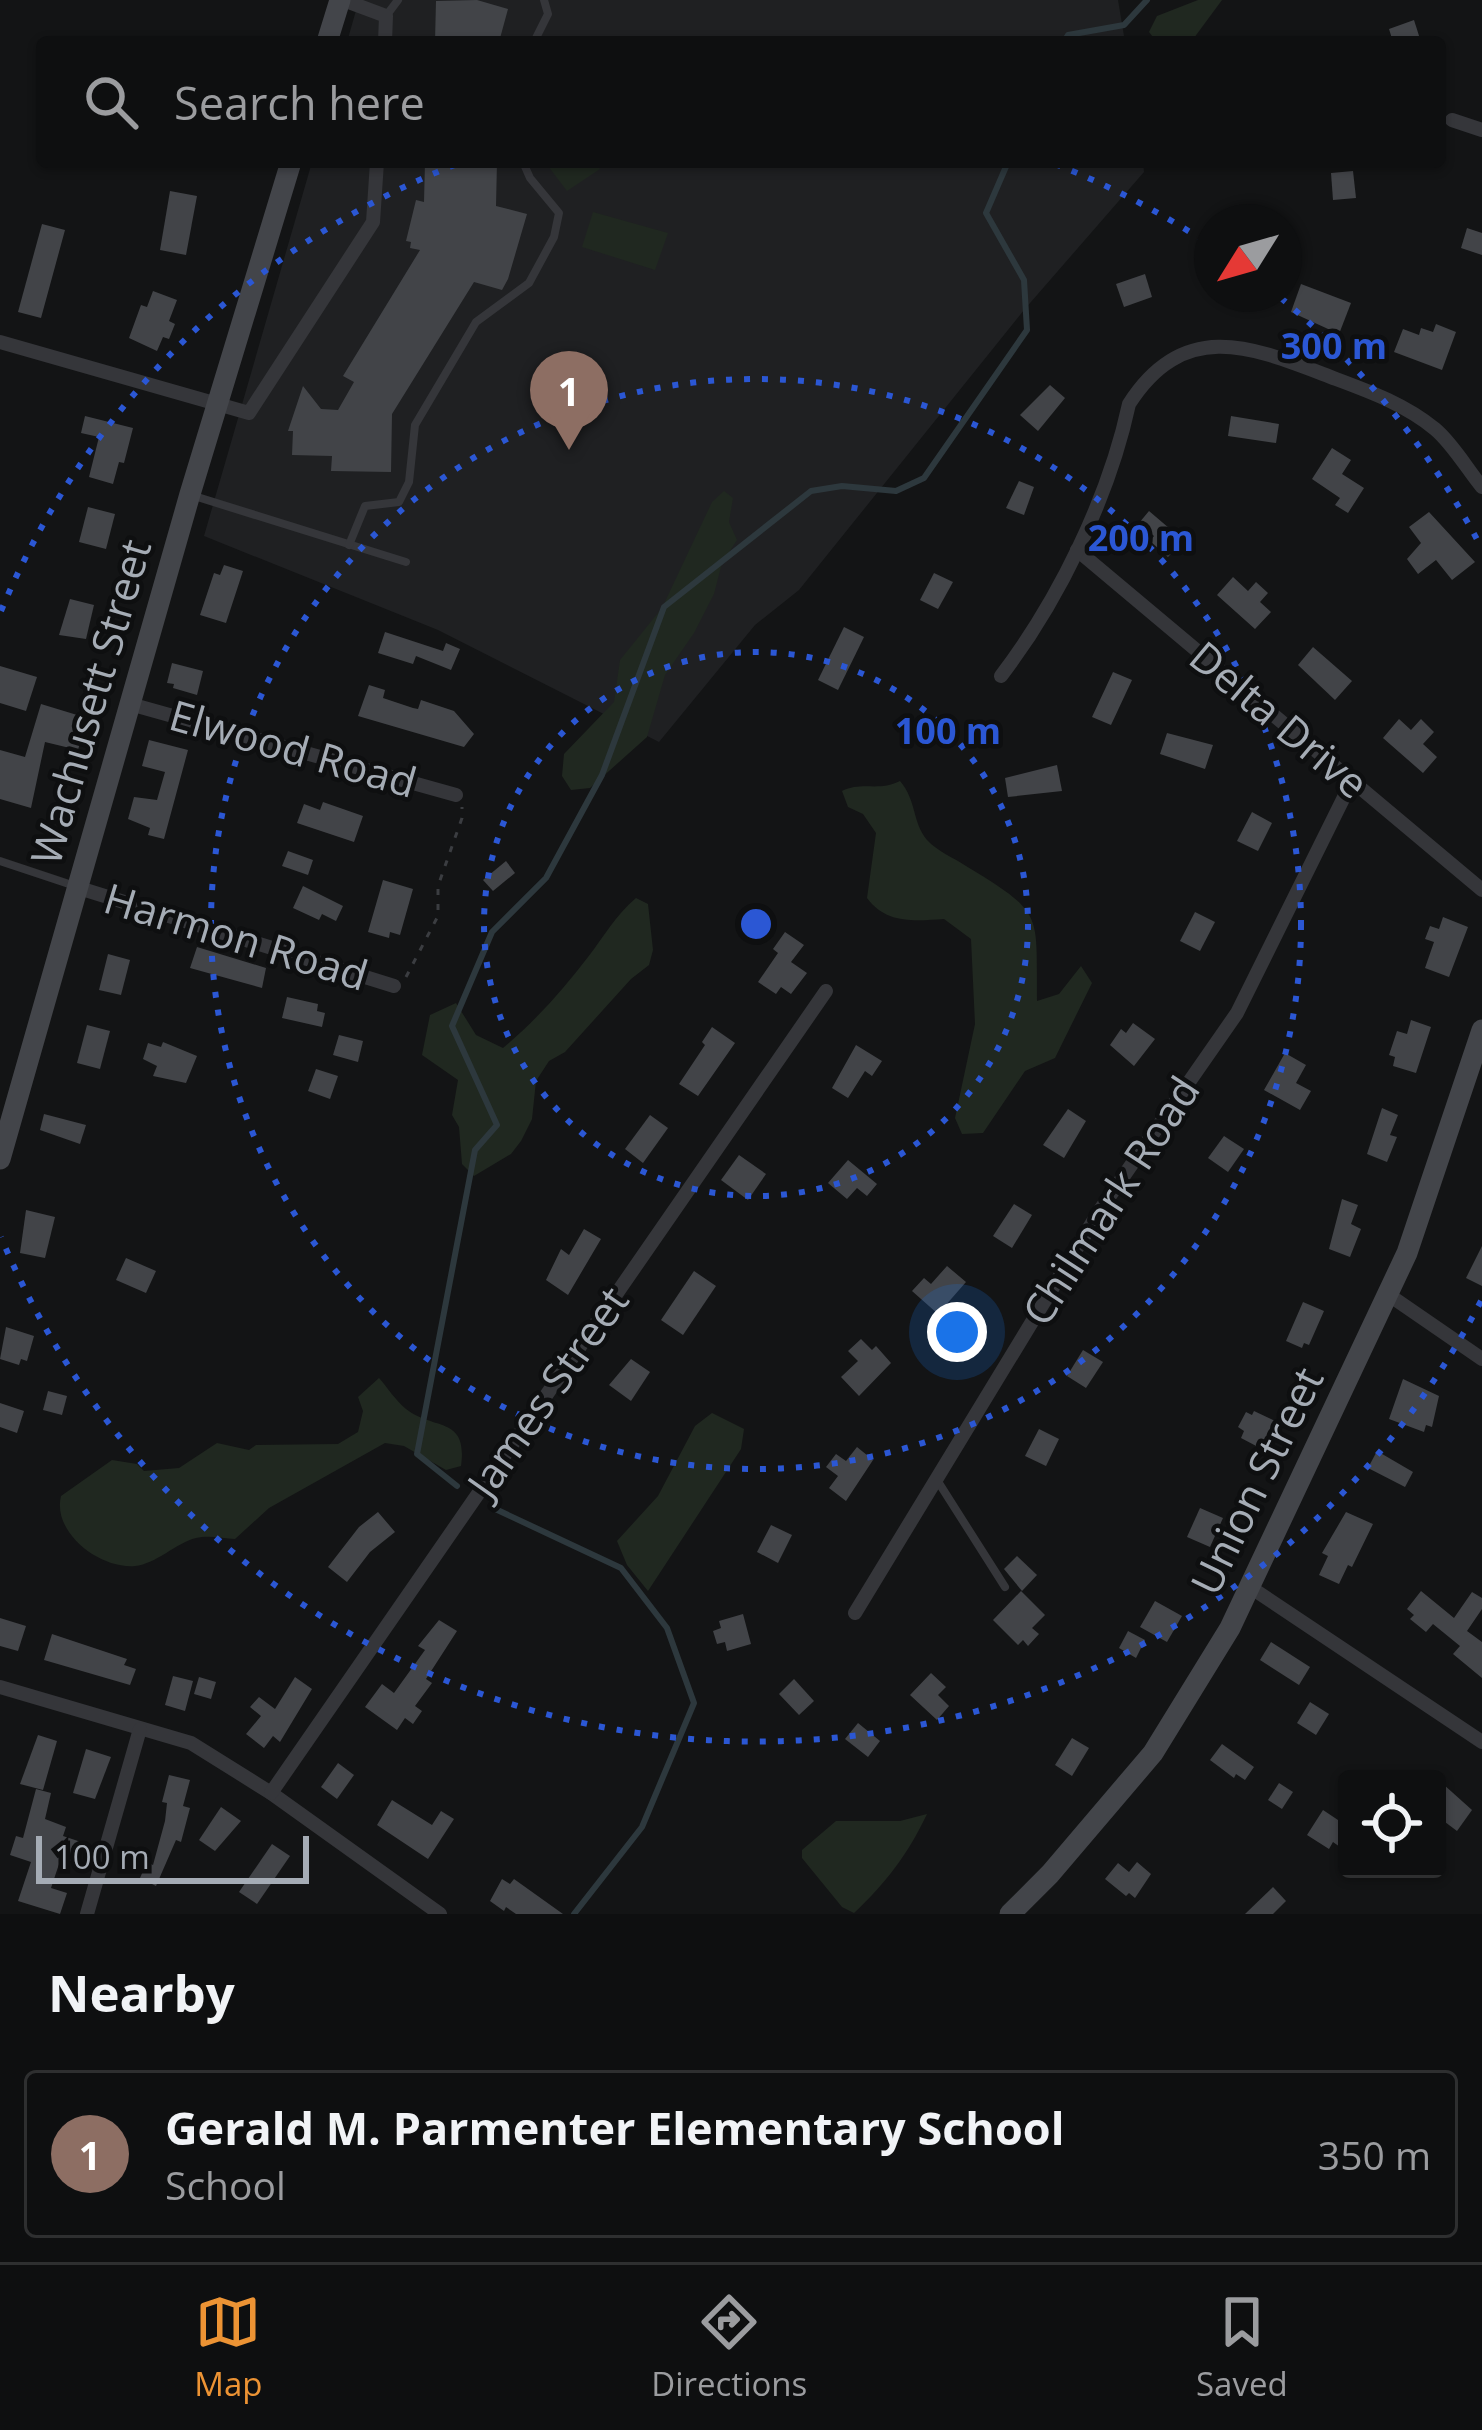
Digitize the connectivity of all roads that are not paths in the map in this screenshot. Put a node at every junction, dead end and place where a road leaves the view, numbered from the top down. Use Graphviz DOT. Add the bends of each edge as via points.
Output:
graph roads {
  1 [pos="341,0"];
  2 [pos="398,0"];
  3 [pos="544,0"];
  4 [pos="386,16"];
  5 [pos="329,36"];
  6 [pos="385,36"];
  7 [pos="537,36"];
  8 [pos="1452,121"];
  9 [pos="1482,130"];
  10 [pos="289,168"];
  11 [pos="376,168"];
  12 [pos="526,168"];
  13 [pos="0,342"];
  14 [pos="218,405"];
  15 [pos="1482,488"];
  16 [pos="190,494"];
  17 [pos="349,545"];
  18 [pos="1077,550"];
  19 [pos="406,562"];
  20 [pos="1001,676"];
  21 [pos="130,704"];
  22 [pos="1352,782"];
  23 [pos="456,794"];
  24 [pos="0,861"];
  25 [pos="79,888"];
  26 [pos="1482,890"];
  27 [pos="394,986"];
  28 [pos="826,991"];
  29 [pos="1482,1030"];
  30 [pos="0,1159"];
  31 [pos="1389,1295"];
  32 [pos="1482,1359"];
  33 [pos="937,1479"];
  34 [pos="1005,1587"];
  35 [pos="1250,1587"];
  36 [pos="855,1613"];
  37 [pos="0,1688"];
  38 [pos="140,1729"];
  39 [pos="1482,1742"];
  40 [pos="271,1793"];
  41 [pos="87,1914"];
  42 [pos="440,1914"];
  43 [pos="1010,1914"];
  1 -- 4 [label="street"];
  1 -- 5 [label="street"];
  2 -- 4 [label="lane"];
  3 -- 7 [label="lane" via="548,14"];
  4 -- 6 [label="street"];
  8 -- 9 [label="street"];
  10 -- 14 [label="street, Wachusett Street"];
  11 -- 14 [label="street" via="373,222 261,394 249,412"];
  12 -- 17 [label="lane" via="559,213 554,237 529,283 476,322 415,425 399,502 365,506"];
  13 -- 14 [label="street"];
  14 -- 16 [label="street, Wachusett Street"];
  15 -- 18 [label="street" via="1437,431 1392,400 1258,349 1194,349 1160,369 1129,404"];
  16 -- 17 [label="lane"];
  16 -- 21 [label="street, Wachusett Street"];
  17 -- 19 [label="lane"];
  18 -- 20 [label="street"];
  18 -- 22 [label="street, Delta Drive"];
  21 -- 23 [label="street, Elwood Road"];
  21 -- 25 [label="street, Wachusett Street"];
  22 -- 26 [label="street, Delta Drive"];
  22 -- 33 [label="street, Chilmark Road" via="1238,1013 1100,1210"];
  24 -- 25 [label="lane"];
  25 -- 27 [label="street, Harmon Road"];
  25 -- 30 [label="street, Wachusett Street"];
  28 -- 40 [label="street, James Street"];
  29 -- 31 [label="street, Union Street"];
  31 -- 32 [label="street"];
  31 -- 35 [label="street, Union Street"];
  33 -- 34 [label="lane"];
  33 -- 36 [label="street, Chilmark Road"];
  35 -- 39 [label="street"];
  35 -- 43 [label="street, Union Street" via="1153,1753"];
  37 -- 38 [label="street"];
  38 -- 40 [label="street" via="191,1742"];
  38 -- 41 [label="street"];
  40 -- 42 [label="street"];
}
